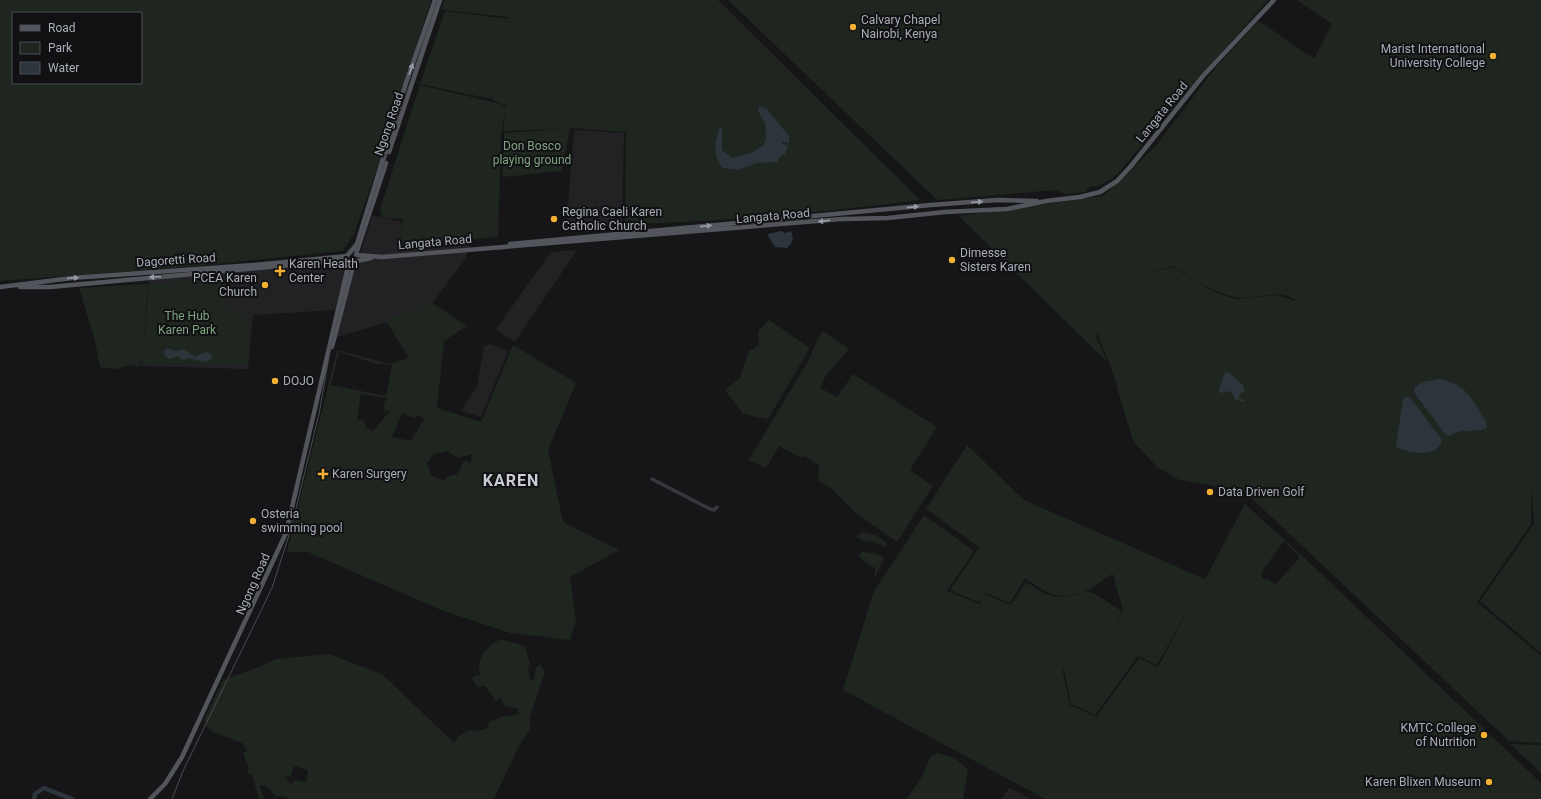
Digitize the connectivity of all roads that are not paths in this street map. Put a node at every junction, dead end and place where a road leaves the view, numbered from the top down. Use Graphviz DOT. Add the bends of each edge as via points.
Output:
graph roads {
  1 [pos="435,0"];
  2 [pos="440,0"];
  3 [pos="1274,0"];
  4 [pos="997,200"];
  5 [pos="1046,201"];
  6 [pos="894,208"];
  7 [pos="997,209"];
  8 [pos="894,217"];
  9 [pos="783,218"];
  10 [pos="784,225"];
  11 [pos="500,246"];
  12 [pos="355,254"];
  13 [pos="372,257"];
  14 [pos="348,259"];
  15 [pos="356,262"];
  16 [pos="53,279"];
  17 [pos="54,286"];
  18 [pos="0,287"];
  19 [pos="7,287"];
  20 [pos="337,325"];
  21 [pos="652,479"];
  22 [pos="717,507"];
  23 [pos="150,799"];
  12 -- 1 [label="main road, Ngong Road, one-way" via="406,83"];
  2 -- 12 [label="main road, Ngong Road"];
  3 -- 5 [label="main road, Langata Road" via="1203,76 1116,181 1090,195"];
  4 -- 5 [label="main road, Langata Road"];
  6 -- 4 [label="main road, Langata Road, one-way"];
  4 -- 7 [label="main road" via="1000,204"];
  5 -- 7 [label="main road, Langata Road"];
  6 -- 8 [label="main road"];
  6 -- 9 [label="main road, Langata Road"];
  7 -- 8 [label="main road, Langata Road"];
  8 -- 10 [label="main road, Langata Road, one-way"];
  9 -- 10 [label="main road"];
  11 -- 9 [label="main road, Langata Road, one-way"];
  10 -- 11 [label="main road, Langata Road"];
  11 -- 13 [label="main road, Langata Road"];
  12 -- 13 [label="main road"];
  12 -- 14 [label="main road"];
  12 -- 15 [label="main road, Ngong Road"];
  13 -- 15 [label="main road"];
  14 -- 15 [label="main road"];
  16 -- 14 [label="main road, Dagoretti Road, one-way"];
  14 -- 17 [label="main road, Dagoretti Road, one-way"];
  14 -- 20 [label="main road, Ngong Road"];
  15 -- 20 [label="main road, Ngong Road"];
  16 -- 17 [label="main road" via="50,283"];
  16 -- 19 [label="main road, Dagoretti Road"];
  17 -- 19 [label="main road, Dagoretti Road"];
  18 -- 19 [label="main road, Dagoretti Road"];
  20 -- 23 [label="main road, Ngong Road" via="286,533 182,757 165,784"];
  21 -- 22 [label="street" via="710,509 714,510"];
}
